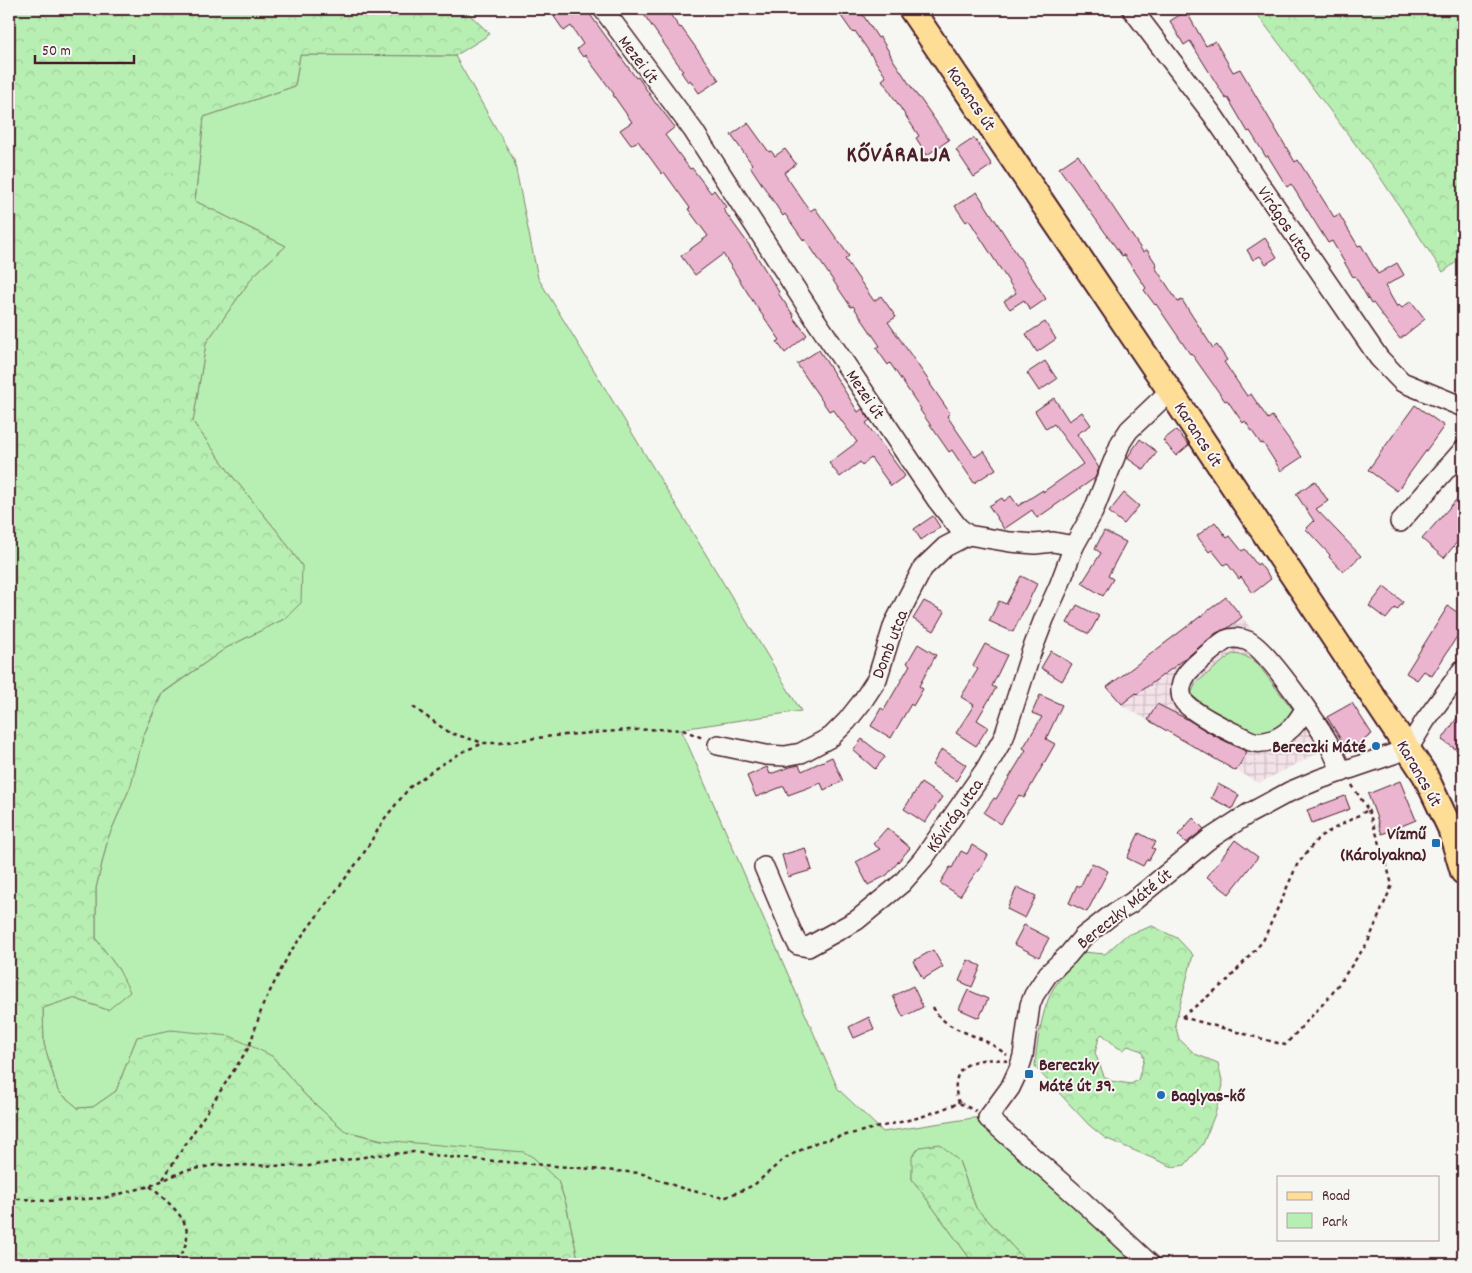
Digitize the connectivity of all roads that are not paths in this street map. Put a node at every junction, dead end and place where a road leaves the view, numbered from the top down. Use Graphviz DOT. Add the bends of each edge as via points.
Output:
graph roads {
  1 [pos="603,9"];
  2 [pos="911,9"];
  3 [pos="1132,9"];
  4 [pos="1170,391"];
  5 [pos="1463,407"];
  6 [pos="1463,450"];
  7 [pos="1400,522"];
  8 [pos="968,535"];
  9 [pos="1074,546"];
  10 [pos="1463,669"];
  11 [pos="1306,709"];
  12 [pos="718,744"];
  13 [pos="1408,749"];
  14 [pos="1342,772"];
  15 [pos="764,867"];
  16 [pos="1463,872"];
  17 [pos="1150,1264"];
  1 -- 8 [label="street, Mezei út" via="693,130 937,500"];
  2 -- 4 [label="main road, Karancs út"];
  3 -- 5 [label="street, Virágos utca" via="1212,114 1379,358 1402,382"];
  4 -- 9 [label="street" via="1129,430 1121,442 1093,512"];
  4 -- 13 [label="main road, Karancs út"];
  6 -- 7 [label="street"];
  8 -- 9 [label="street" via="1010,542 1054,542"];
  8 -- 12 [label="street, Domb utca" via="945,547 923,568 894,624 877,679 847,721 831,737 801,753 785,756 766,756"];
  9 -- 15 [label="street, Kővirág utca" via="1031,654 1004,737 923,860 902,884 857,920 808,947 802,947 798,946"];
  10 -- 13 [label="street" via="1424,721"];
  11 -- 11 [label="street" via="1257,646 1240,638 1227,639 1217,646 1186,674 1181,685 1183,701 1189,707 1253,742 1276,738 1290,730"];
  11 -- 14 [label="street"];
  13 -- 14 [label="street, Bereczky Máté út"];
  13 -- 16 [label="main road, Karancs út" via="1425,775 1447,821"];
  14 -- 17 [label="street, Bereczky Máté út" via="1289,792 1208,840 1083,937 1048,974 1030,1005 1020,1065 1010,1088 988,1118"];
}
